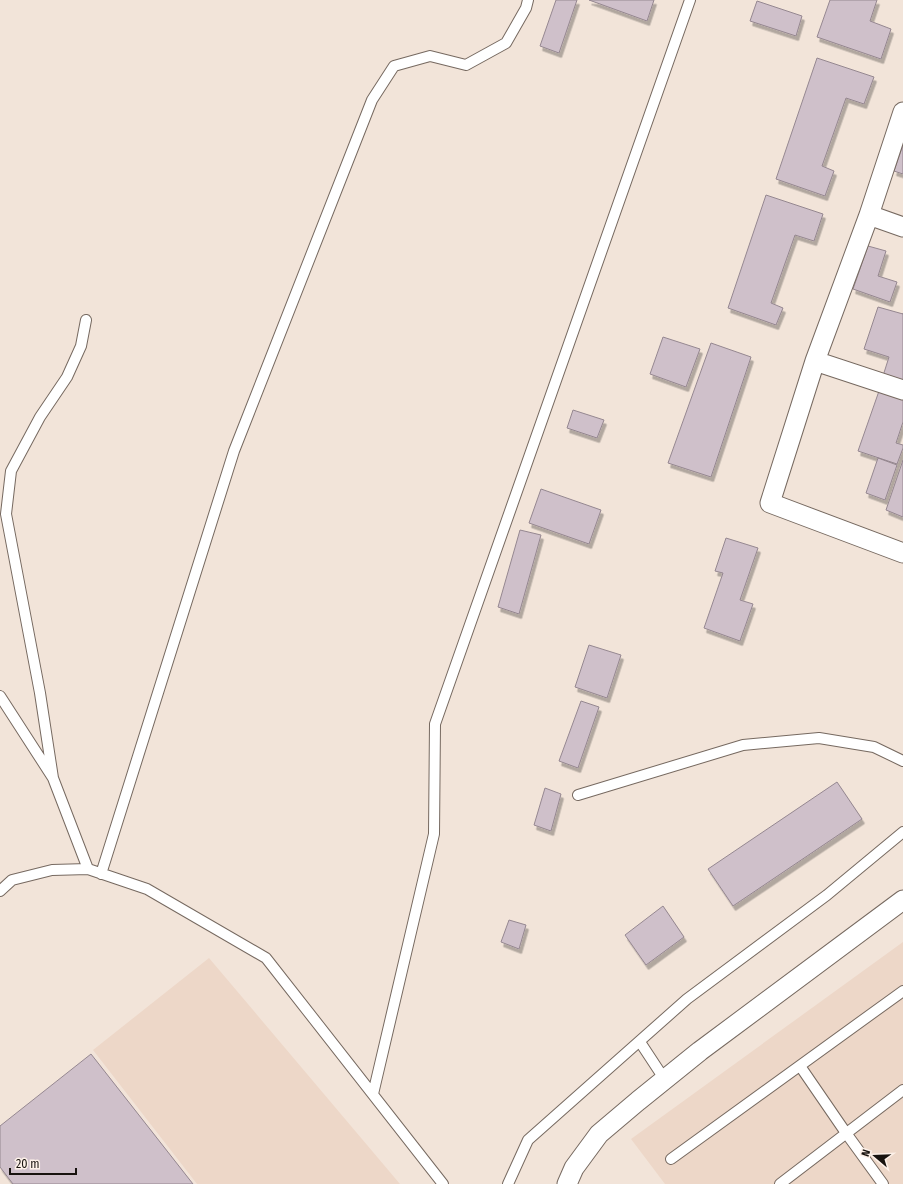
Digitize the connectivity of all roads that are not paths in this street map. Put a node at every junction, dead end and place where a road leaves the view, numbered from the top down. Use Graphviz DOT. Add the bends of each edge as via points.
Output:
graph roads {
  1 [pos="528,0"];
  2 [pos="690,0"];
  3 [pos="903,112"];
  4 [pos="869,216"];
  5 [pos="903,228"];
  6 [pos="86,320"];
  7 [pos="815,361"];
  8 [pos="903,390"];
  9 [pos="903,553"];
  10 [pos="0,696"];
  11 [pos="903,761"];
  12 [pos="53,778"];
  13 [pos="578,795"];
  14 [pos="903,832"];
  15 [pos="88,869"];
  16 [pos="102,874"];
  17 [pos="0,877"];
  18 [pos="12,880"];
  19 [pos="0,891"];
  20 [pos="903,900"];
  21 [pos="903,991"];
  22 [pos="640,1042"];
  23 [pos="800,1066"];
  24 [pos="664,1080"];
  25 [pos="903,1090"];
  26 [pos="373,1094"];
  27 [pos="846,1133"];
  28 [pos="671,1159"];
  29 [pos="443,1184"];
  30 [pos="508,1184"];
  31 [pos="567,1184"];
  32 [pos="780,1184"];
  33 [pos="883,1184"];
  1 -- 16 [label="lane" via="506,43 466,65 430,56 394,66 372,100 234,451"];
  2 -- 26 [label="lane" via="435,724 434,834"];
  3 -- 4 [label="street"];
  4 -- 5 [label="street"];
  4 -- 7 [label="street"];
  6 -- 12 [label="lane" via="81,346 67,377 40,417 11,471 6,514 40,693"];
  7 -- 8 [label="street"];
  7 -- 9 [label="street" via="770,503"];
  10 -- 12 [label="lane"];
  11 -- 13 [label="lane" via="874,747 819,738 743,745"];
  12 -- 15 [label="lane"];
  14 -- 22 [label="lane" via="827,895 687,999"];
  15 -- 16 [label="lane"];
  15 -- 18 [label="lane" via="52,870"];
  16 -- 26 [label="lane" via="147,889 266,958"];
  17 -- 18 [label="lane"];
  18 -- 19 [label="lane"];
  20 -- 24 [label="street"];
  21 -- 23 [label="lane"];
  22 -- 24 [label="lane"];
  22 -- 30 [label="lane" via="528,1140"];
  23 -- 27 [label="lane"];
  23 -- 28 [label="lane"];
  24 -- 31 [label="street" via="599,1134 574,1168"];
  25 -- 27 [label="lane"];
  26 -- 29 [label="lane"];
  27 -- 32 [label="lane"];
  27 -- 33 [label="lane"];
}
